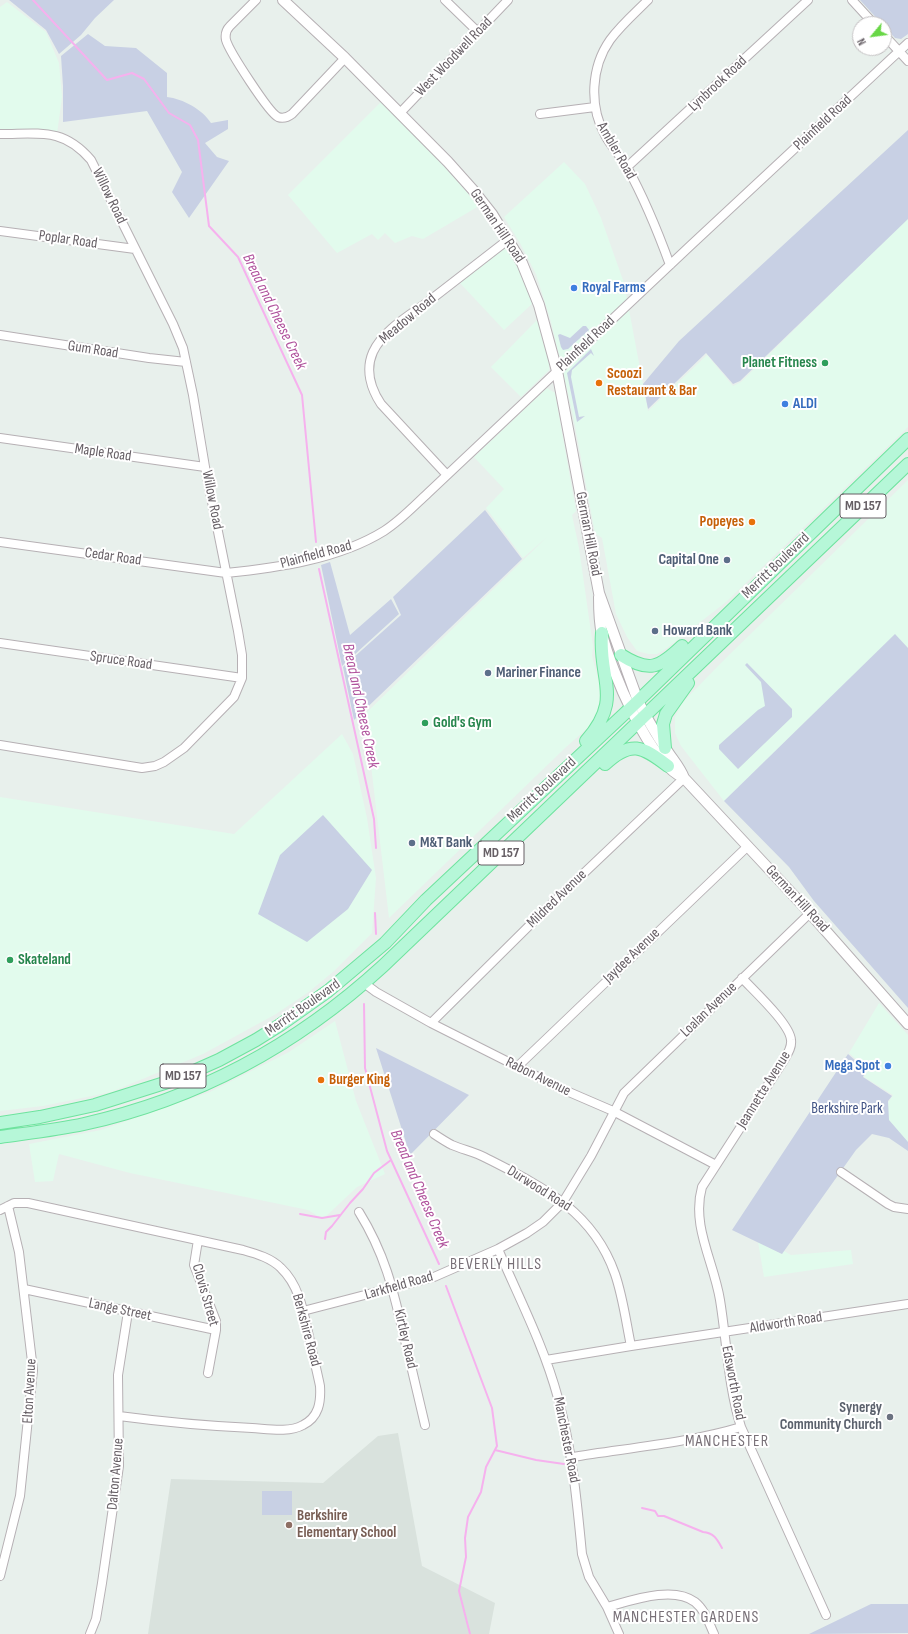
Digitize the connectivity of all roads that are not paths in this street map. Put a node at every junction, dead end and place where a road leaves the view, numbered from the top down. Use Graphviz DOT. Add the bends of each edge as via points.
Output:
graph roads {
  1 [pos="256,0"];
  2 [pos="283,0"];
  3 [pos="445,0"];
  4 [pos="508,0"];
  5 [pos="648,0"];
  6 [pos="808,0"];
  7 [pos="852,0"];
  8 [pos="867,16"];
  9 [pos="478,32"];
  10 [pos="908,43"];
  11 [pos="892,44"];
  12 [pos="899,51"];
  13 [pos="345,58"];
  14 [pos="908,61"];
  15 [pos="595,107"];
  16 [pos="400,113"];
  17 [pos="540,114"];
  18 [pos="0,134"];
  19 [pos="627,167"];
  20 [pos="0,231"];
  21 [pos="509,239"];
  22 [pos="135,249"];
  23 [pos="670,265"];
  24 [pos="0,335"];
  25 [pos="186,362"];
  26 [pos="556,371"];
  27 [pos="0,438"];
  28 [pos="908,439"];
  29 [pos="908,464"];
  30 [pos="205,467"];
  31 [pos="447,475"];
  32 [pos="0,542"];
  33 [pos="226,573"];
  34 [pos="599,593"];
  35 [pos="732,608"];
  36 [pos="602,633"];
  37 [pos="0,643"];
  38 [pos="715,648"];
  39 [pos="621,655"];
  40 [pos="242,678"];
  41 [pos="634,704"];
  42 [pos="641,719"];
  43 [pos="0,745"];
  44 [pos="665,748"];
  45 [pos="581,753"];
  46 [pos="668,766"];
  47 [pos="684,778"];
  48 [pos="561,795"];
  49 [pos="748,846"];
  50 [pos="810,913"];
  51 [pos="385,943"];
  52 [pos="354,970"];
  53 [pos="742,978"];
  54 [pos="364,983"];
  55 [pos="321,1018"];
  56 [pos="431,1023"];
  57 [pos="908,1024"];
  58 [pos="517,1067"];
  59 [pos="613,1111"];
  60 [pos="0,1123"];
  61 [pos="434,1134"];
  62 [pos="0,1137"];
  63 [pos="716,1165"];
  64 [pos="840,1172"];
  65 [pos="563,1202"];
  66 [pos="4,1208"];
  67 [pos="908,1209"];
  68 [pos="359,1212"];
  69 [pos="198,1240"];
  70 [pos="498,1249"];
  71 [pos="24,1289"];
  72 [pos="393,1289"];
  73 [pos="908,1304"];
  74 [pos="303,1311"];
  75 [pos="128,1312"];
  76 [pos="216,1330"];
  77 [pos="724,1332"];
  78 [pos="630,1346"];
  79 [pos="546,1360"];
  80 [pos="208,1373"];
  81 [pos="119,1416"];
  82 [pos="425,1425"];
  83 [pos="741,1427"];
  84 [pos="572,1457"];
  85 [pos="0,1576"];
  86 [pos="607,1607"];
  87 [pos="826,1615"];
  88 [pos="90,1634"];
  89 [pos="619,1634"];
  90 [pos="714,1634"];
  1 -- 13 [label="street" via="230,26 225,37 229,49 265,103 278,117 285,118 292,114"];
  2 -- 13 [label="street, German Hill Road"];
  3 -- 9 [label="street"];
  4 -- 9 [label="street, West Woodwell Road"];
  5 -- 15 [label="street, Ambler Road" via="617,31 603,53 595,83"];
  6 -- 19 [label="street, Lynbrook Road"];
  7 -- 8 [label="street"];
  9 -- 16 [label="street, West Woodwell Road"];
  10 -- 12 [label="street, Plainfield Road"];
  11 -- 12 [label="street"];
  12 -- 14 [label="street"];
  12 -- 23 [label="street, Plainfield Road"];
  13 -- 16 [label="street, German Hill Road"];
  15 -- 17 [label="street"];
  15 -- 19 [label="street, Ambler Road" via="605,136"];
  16 -- 21 [label="street, German Hill Road" via="473,190"];
  18 -- 22 [label="street, Willow Road" via="52,135 62,137 77,146 91,160"];
  19 -- 23 [label="street, Ambler Road"];
  20 -- 22 [label="street, Poplar Road"];
  21 -- 26 [label="street, German Hill Road" via="535,292"];
  21 -- 31 [label="street, Meadow Road" via="394,328 372,354 369,370 375,395"];
  22 -- 25 [label="street, Willow Road" via="173,324"];
  23 -- 26 [label="street, Plainfield Road"];
  24 -- 25 [label="street, Gum Road"];
  25 -- 30 [label="street, Willow Road"];
  26 -- 31 [label="street, Plainfield Road"];
  26 -- 34 [label="street, German Hill Road"];
  27 -- 30 [label="street, Maple Road"];
  28 -- 35 [label="main road, Merritt Boulevard / MD 157"];
  29 -- 38 [label="main road, Merritt Boulevard / MD 157"];
  30 -- 33 [label="street, Willow Road"];
  31 -- 33 [label="street, Plainfield Road" via="386,530 356,545 298,562"];
  32 -- 33 [label="street, Cedar Road"];
  33 -- 40 [label="street, Willow Road" via="242,655"];
  34 -- 36 [label="street, German Hill Road"];
  34 -- 39 [label="street, German Hill Road"];
  35 -- 39 [label="main road" via="728,604 669,659 661,663 644,667"];
  35 -- 41 [label="main road, Merritt Boulevard / MD 157"];
  36 -- 41 [label="street, German Hill Road"];
  36 -- 45 [label="main road" via="601,647 608,700 603,719 583,744"];
  37 -- 40 [label="street, Spruce Road"];
  38 -- 42 [label="main road, Merritt Boulevard / MD 157"];
  38 -- 44 [label="main road" via="666,714 663,724"];
  39 -- 41 [label="street, German Hill Road"];
  40 -- 43 [label="street, Willow Road" via="234,697 226,706 184,748 155,766 142,768"];
  41 -- 42 [label="street, German Hill Road"];
  41 -- 45 [label="main road, Merritt Boulevard / MD 157"];
  42 -- 44 [label="street, German Hill Road"];
  42 -- 46 [label="street, German Hill Road"];
  42 -- 48 [label="main road, Merritt Boulevard / MD 157"];
  44 -- 47 [label="street, German Hill Road" via="681,769"];
  45 -- 51 [label="main road, Merritt Boulevard / MD 157" via="426,900"];
  46 -- 47 [label="street, German Hill Road"];
  46 -- 48 [label="main road" via="650,752 632,748 624,750 569,797"];
  47 -- 49 [label="street, German Hill Road"];
  47 -- 56 [label="street, Mildred Avenue"];
  48 -- 54 [label="main road, Merritt Boulevard / MD 157"];
  49 -- 50 [label="street, German Hill Road"];
  49 -- 58 [label="street, Jaydee Avenue"];
  50 -- 53 [label="street, Loalan Avenue"];
  50 -- 57 [label="street, German Hill Road"];
  51 -- 52 [label="main road, Merritt Boulevard / MD 157"];
  51 -- 54 [label="main road" via="383,950 362,971"];
  52 -- 55 [label="main road" via="355,981"];
  52 -- 60 [label="main road, Merritt Boulevard / MD 157" via="280,1025 195,1072 147,1090 95,1105"];
  53 -- 59 [label="street, Loalan Avenue" via="632,1084"];
  53 -- 63 [label="street, Jeannette Avenue" via="787,1029 792,1045"];
  54 -- 55 [label="main road, Merritt Boulevard / MD 157"];
  54 -- 56 [label="street, Rabon Avenue"];
  55 -- 62 [label="main road, Merritt Boulevard / MD 157" via="228,1073 156,1104 83,1124"];
  56 -- 58 [label="street, Rabon Avenue"];
  58 -- 59 [label="street, Rabon Avenue"];
  59 -- 63 [label="street, Rabon Avenue"];
  59 -- 65 [label="street, Larkfield Road" via="591,1156"];
  61 -- 65 [label="street, Durwood Road" via="452,1145 474,1152 507,1169"];
  63 -- 77 [label="street, Edsworth Road" via="702,1187 698,1212 720,1298"];
  64 -- 67 [label="street" via="888,1204"];
  65 -- 70 [label="street, Larkfield Road" via="536,1227"];
  65 -- 78 [label="street, Durwood Road" via="590,1228 606,1252 619,1288"];
  66 -- 69 [label="street, Berkshire Road" via="14,1203 28,1203"];
  66 -- 71 [label="street, Elton Avenue" via="19,1252"];
  68 -- 72 [label="street, Kirtley Road" via="377,1244"];
  69 -- 74 [label="street, Berkshire Road" via="262,1255 271,1260 290,1278"];
  69 -- 76 [label="street, Clovis Street" via="194,1265 214,1315"];
  70 -- 72 [label="street, Larkfield Road" via="434,1277"];
  70 -- 79 [label="street, Manchester Road"];
  71 -- 75 [label="street, Lange Street"];
  71 -- 85 [label="street, Elton Avenue" via="33,1354 32,1383 20,1496"];
  72 -- 74 [label="street, Larkfield Road"];
  72 -- 82 [label="street, Kirtley Road"];
  73 -- 77 [label="street, Aldworth Road"];
  74 -- 81 [label="street, Berkshire Road" via="321,1394 319,1408 313,1418 303,1425 282,1429 218,1427"];
  75 -- 76 [label="street, Lange Street"];
  75 -- 81 [label="street, Dalton Avenue" via="118,1374"];
  76 -- 80 [label="street, Clovis Street"];
  77 -- 78 [label="street, Aldworth Road"];
  77 -- 83 [label="street, Edsworth Road" via="734,1401"];
  78 -- 79 [label="street, Aldworth Road"];
  79 -- 84 [label="street, Manchester Road"];
  81 -- 88 [label="street, Dalton Avenue" via="120,1453 116,1485 96,1619"];
  83 -- 84 [label="street" via="723,1433"];
  83 -- 87 [label="street, Edsworth Road"];
  84 -- 86 [label="street, Manchester Road" via="585,1567"];
  86 -- 89 [label="street, Manchester Road"];
  86 -- 90 [label="street" via="658,1595 682,1596 694,1601 702,1609"];
}
